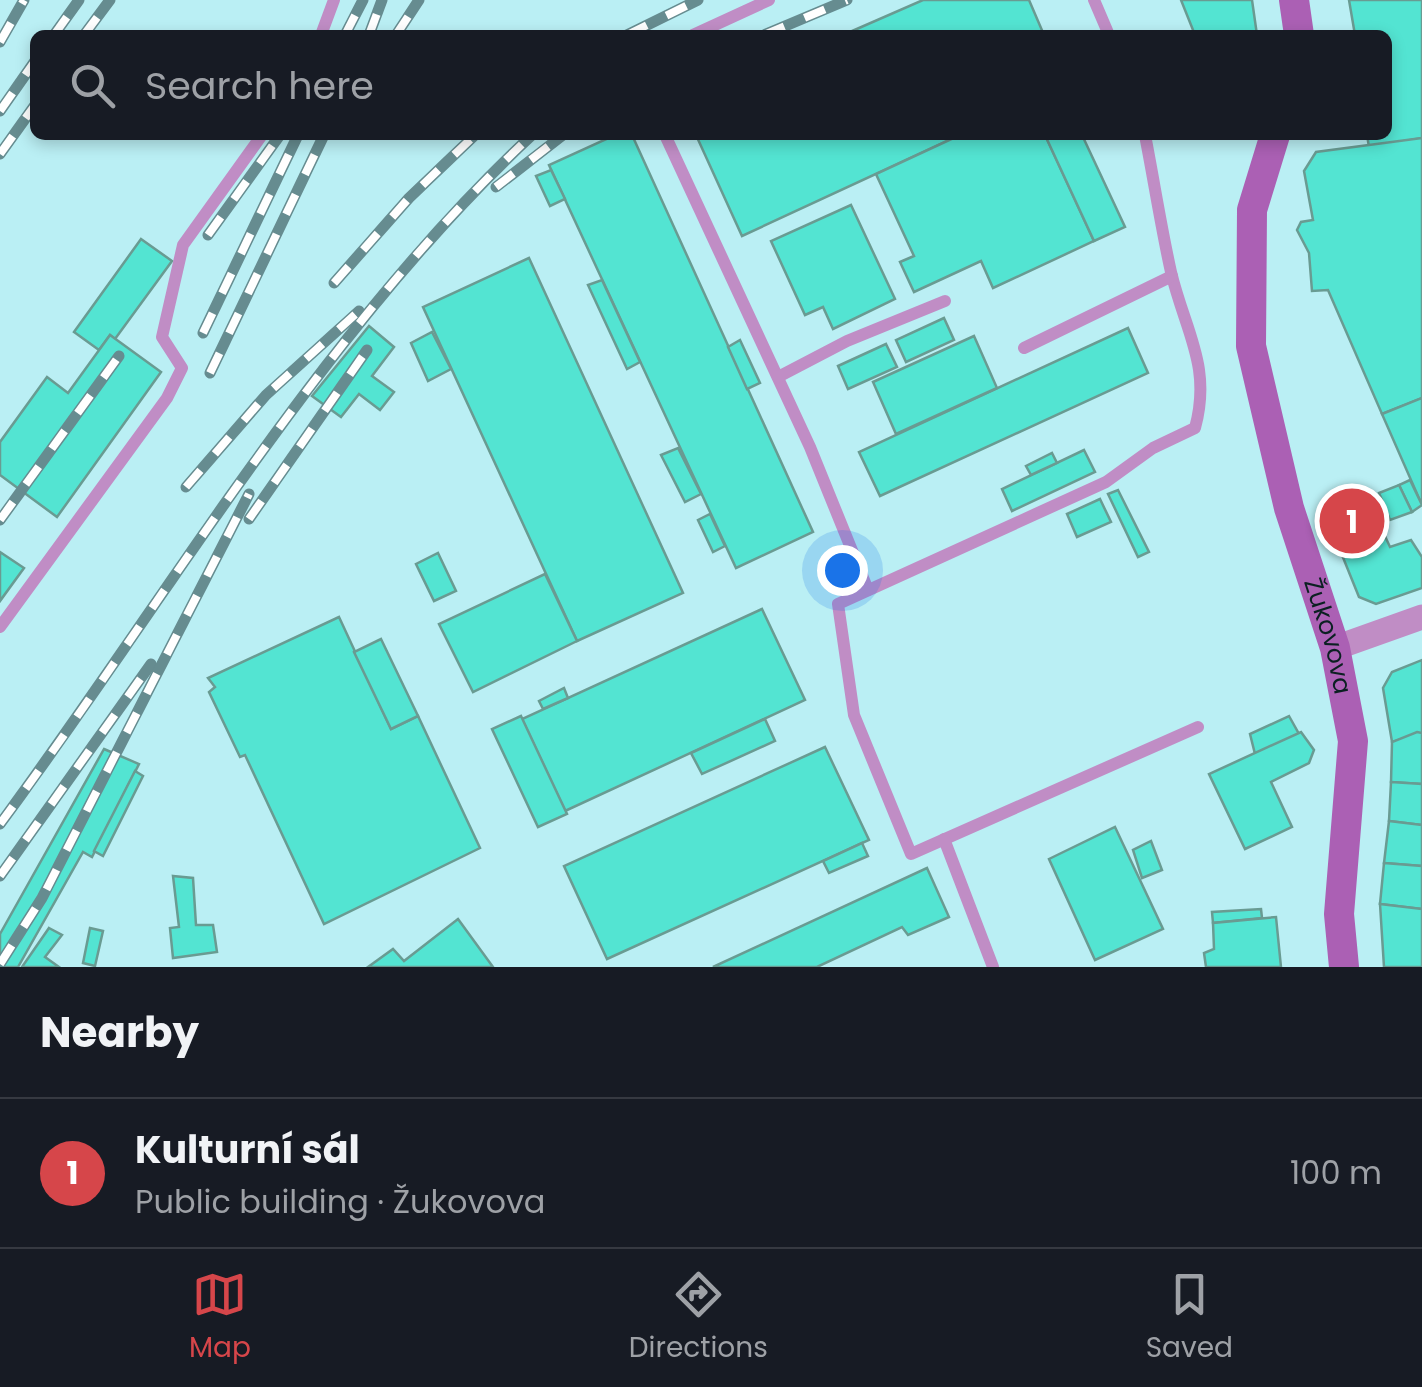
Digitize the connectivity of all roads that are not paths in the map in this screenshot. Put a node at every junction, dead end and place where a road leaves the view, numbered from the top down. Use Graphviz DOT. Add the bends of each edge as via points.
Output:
graph roads {
  1 [pos="334,0"];
  2 [pos="769,0"];
  3 [pos="1094,0"];
  4 [pos="1294,0"];
  5 [pos="323,30"];
  6 [pos="704,30"];
  7 [pos="1107,30"];
  8 [pos="1298,30"];
  9 [pos="258,140"];
  10 [pos="667,140"];
  11 [pos="1146,140"];
  12 [pos="1273,140"];
  13 [pos="1172,276"];
  14 [pos="945,301"];
  15 [pos="1024,348"];
  16 [pos="778,376"];
  17 [pos="868,590"];
  18 [pos="1422,617"];
  19 [pos="0,628"];
  20 [pos="1336,648"];
  21 [pos="1198,727"];
  22 [pos="944,840"];
  23 [pos="993,967"];
  24 [pos="1344,967"];
  1 -- 5 [label="lane"];
  2 -- 6 [label="lane"];
  3 -- 7 [label="lane"];
  4 -- 8 [label="street"];
  9 -- 19 [label="lane" via="183,245 162,336 182,368 167,398"];
  10 -- 16 [label="lane"];
  11 -- 13 [label="lane"];
  12 -- 20 [label="street, Žukovova" via="1252,210 1251,346 1289,508"];
  13 -- 15 [label="lane"];
  13 -- 17 [label="lane" via="1200,360 1204,396 1195,428 1106,482"];
  14 -- 16 [label="lane"];
  16 -- 17 [label="lane"];
  17 -- 22 [label="lane" via="838,604 854,715 912,854"];
  18 -- 20 [label="street"];
  20 -- 24 [label="street, Žukovova" via="1353,742 1340,914"];
  21 -- 22 [label="lane"];
  22 -- 23 [label="lane"];
}
